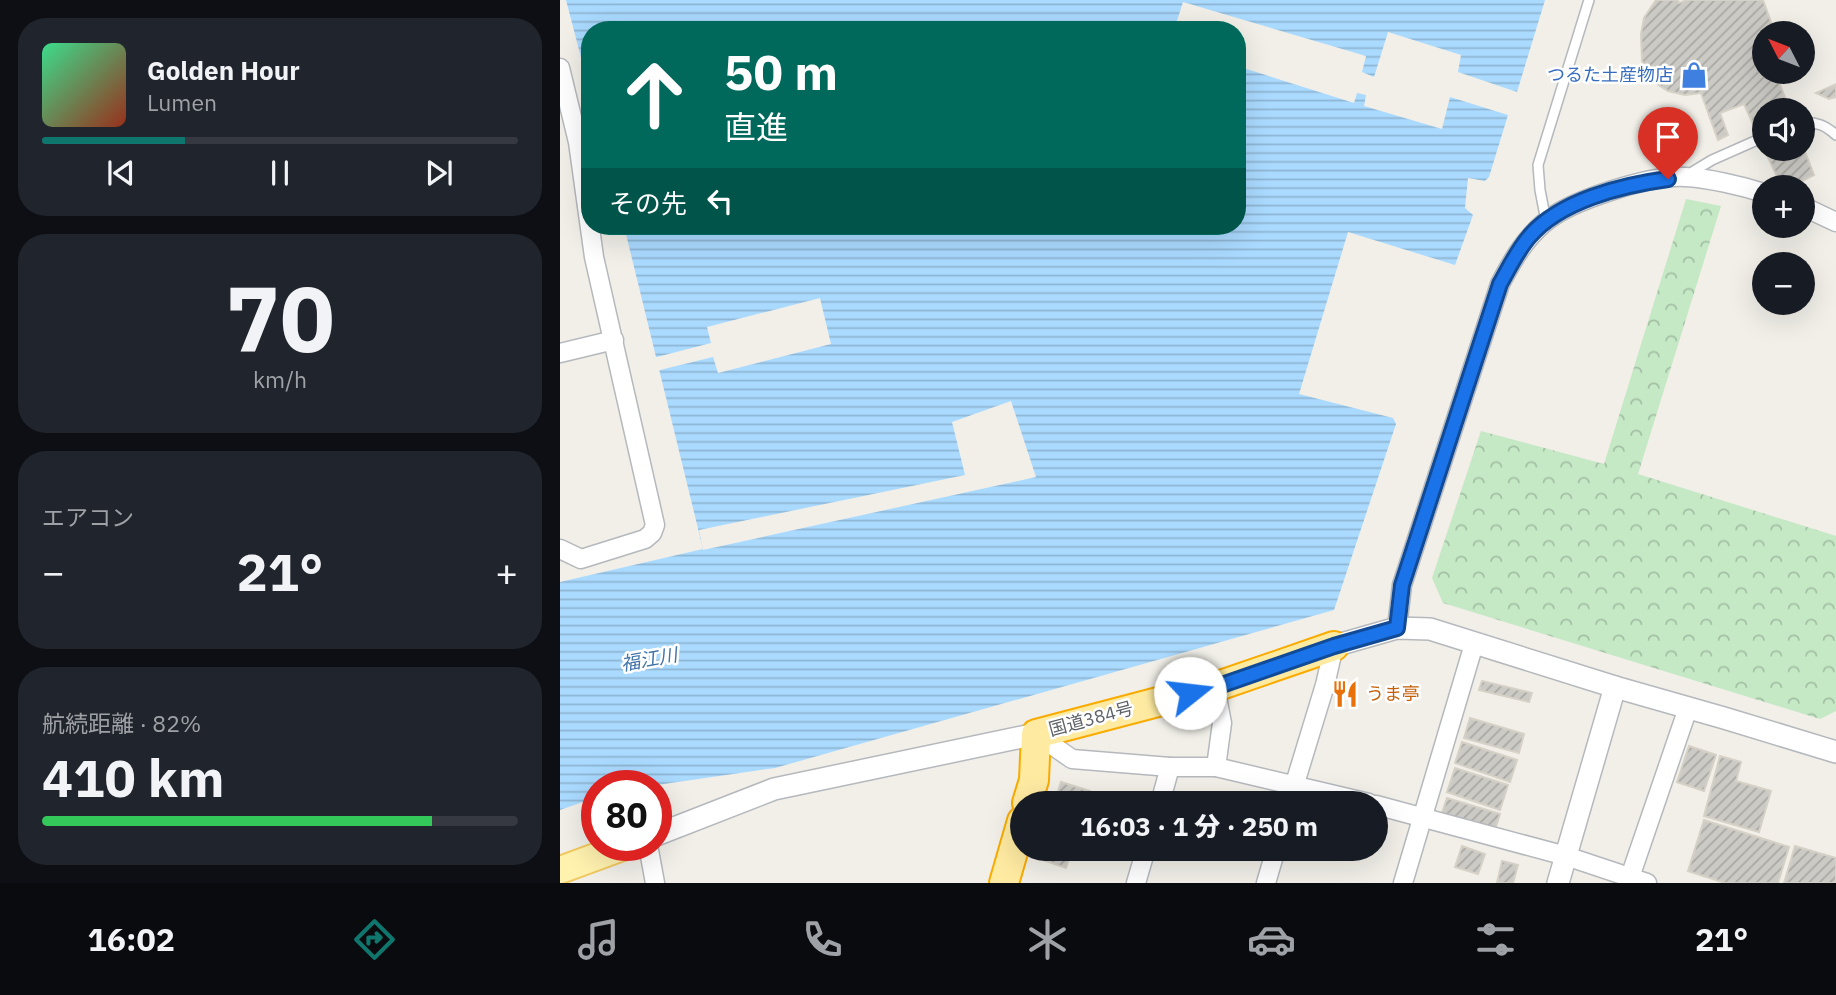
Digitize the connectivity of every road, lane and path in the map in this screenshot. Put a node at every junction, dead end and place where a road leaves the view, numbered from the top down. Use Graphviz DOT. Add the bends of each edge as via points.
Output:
graph roads {
  1 [pos="1590,0"];
  2 [pos="560,68"];
  3 [pos="563,93"];
  4 [pos="1815,123"];
  5 [pos="1836,135"];
  6 [pos="1752,142"];
  7 [pos="581,164"];
  8 [pos="1684,176"];
  9 [pos="1752,189"];
  10 [pos="1815,212"];
  11 [pos="1546,220"];
  12 [pos="1836,222"];
  13 [pos="591,235"];
  14 [pos="614,340"];
  15 [pos="560,353"];
  16 [pos="560,549"];
  17 [pos="1397,628"];
  18 [pos="1474,644"];
  19 [pos="1334,646"];
  20 [pos="1216,687"];
  21 [pos="1615,687"];
  22 [pos="1688,708"];
  23 [pos="1036,734"];
  24 [pos="1836,752"];
  25 [pos="1170,767"];
  26 [pos="1216,767"];
  27 [pos="1294,785"];
  28 [pos="1031,791"];
  29 [pos="1163,791"];
  30 [pos="1292,791"];
  31 [pos="1319,791"];
  32 [pos="1388,808"];
  33 [pos="1423,816"];
  34 [pos="672,829"];
  35 [pos="1566,856"];
  36 [pos="584,861"];
  37 [pos="651,861"];
  38 [pos="1010,861"];
  39 [pos="1142,861"];
  40 [pos="1272,861"];
  41 [pos="560,870"];
  42 [pos="1630,877"];
  43 [pos="655,883"];
  44 [pos="1004,883"];
  45 [pos="1136,883"];
  46 [pos="1266,883"];
  47 [pos="1403,883"];
  48 [pos="1558,883"];
  49 [pos="1647,883"];
  1 -- 11 [label="lane" via="1538,165"];
  2 -- 3 [label="street"];
  3 -- 7 [label="street"];
  4 -- 5 [label="lane"];
  6 -- 8 [label="lane"];
  8 -- 9 [label="street"];
  8 -- 11 [label="street" via="1611,191"];
  10 -- 12 [label="street"];
  11 -- 17 [label="street" via="1514,258 1500,284 1402,585"];
  13 -- 14 [label="street"];
  14 -- 15 [label="street"];
  14 -- 16 [label="street" via="655,524 645,539 581,559"];
  17 -- 18 [label="street" via="1430,629"];
  17 -- 19 [label="street"];
  18 -- 21 [label="street"];
  18 -- 33 [label="street"];
  19 -- 20 [label="highway, 国道384号"];
  19 -- 27 [label="street"];
  20 -- 23 [label="highway, 国道384号"];
  20 -- 26 [label="street" via="1222,723"];
  21 -- 22 [label="street"];
  21 -- 35 [label="street"];
  22 -- 24 [label="street"];
  22 -- 42 [label="street"];
  23 -- 25 [label="street" via="1072,759"];
  23 -- 28 [label="highway, 国道384号"];
  23 -- 34 [label="street" via="775,789"];
  25 -- 26 [label="street"];
  25 -- 29 [label="street"];
  26 -- 27 [label="street"];
  27 -- 30 [label="street"];
  27 -- 31 [label="street"];
  32 -- 33 [label="street"];
  33 -- 35 [label="street"];
  33 -- 47 [label="street"];
  35 -- 42 [label="street"];
  35 -- 48 [label="street"];
  36 -- 41 [label="main road"];
  37 -- 43 [label="street"];
  38 -- 44 [label="highway"];
  39 -- 45 [label="street"];
  40 -- 46 [label="street"];
  42 -- 49 [label="street"];
}
